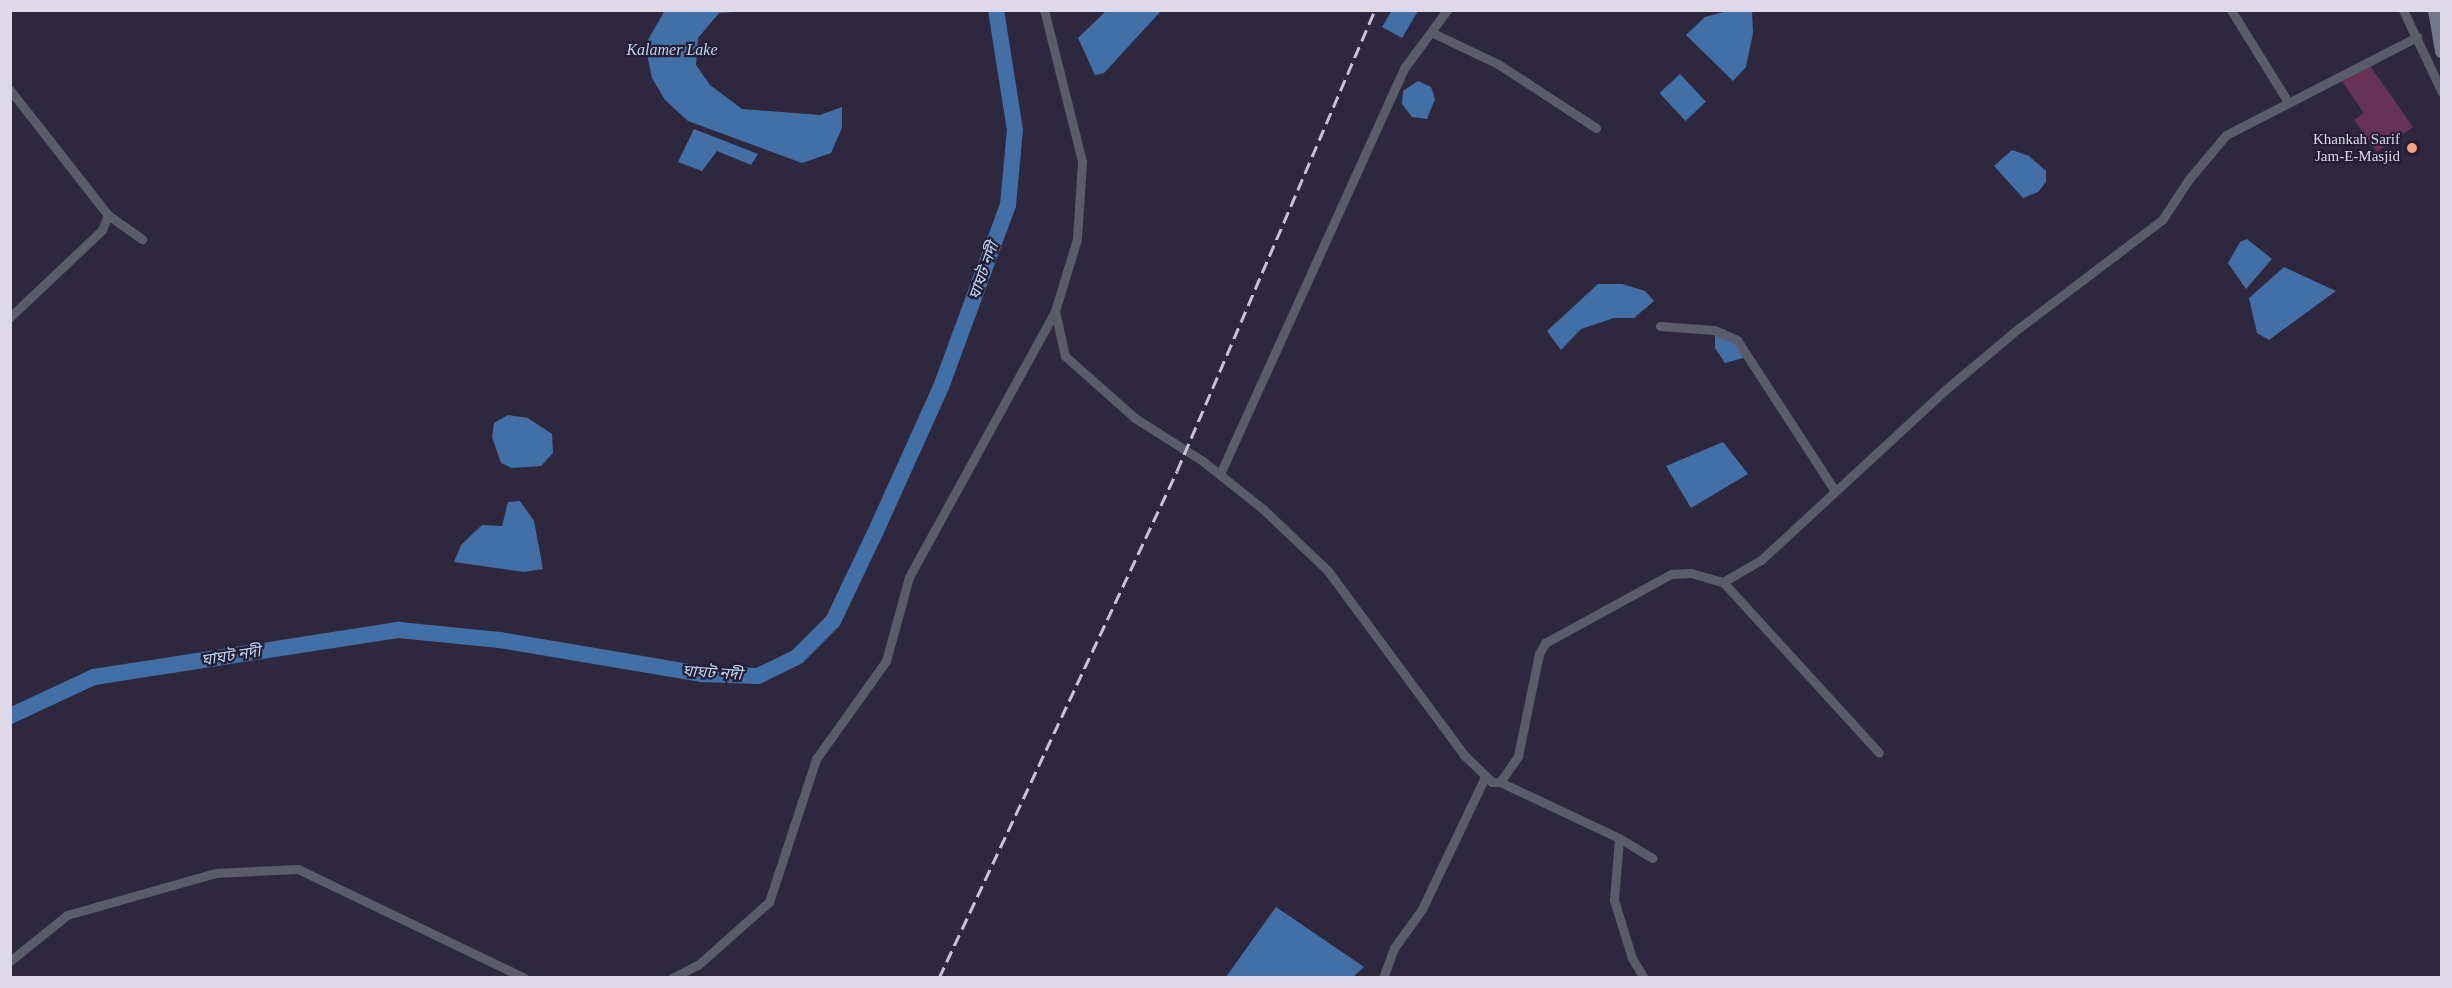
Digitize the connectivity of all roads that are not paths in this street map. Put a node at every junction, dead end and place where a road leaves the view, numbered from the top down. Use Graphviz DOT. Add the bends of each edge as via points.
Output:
graph roads {
  1 [pos="1044,10"];
  2 [pos="1447,10"];
  3 [pos="2231,10"];
  4 [pos="2403,10"];
  5 [pos="2435,10"];
  6 [pos="1433,33"];
  7 [pos="2417,37"];
  8 [pos="2442,51"];
  9 [pos="10,90"];
  10 [pos="2442,92"];
  11 [pos="2288,102"];
  12 [pos="1596,128"];
  13 [pos="108,215"];
  14 [pos="142,239"];
  15 [pos="1055,311"];
  16 [pos="10,317"];
  17 [pos="1660,326"];
  18 [pos="1220,474"];
  19 [pos="1835,491"];
  20 [pos="1723,582"];
  21 [pos="1879,753"];
  22 [pos="1485,777"];
  23 [pos="1500,782"];
  24 [pos="1619,838"];
  25 [pos="1652,858"];
  26 [pos="10,961"];
  27 [pos="524,978"];
  28 [pos="672,978"];
  29 [pos="1383,978"];
  30 [pos="1644,978"];
  1 -- 15 [label="street" via="1082,161 1077,239"];
  2 -- 6 [label="street"];
  3 -- 11 [label="street"];
  4 -- 7 [label="street"];
  5 -- 8 [label="main road"];
  6 -- 12 [label="street" via="1497,64"];
  6 -- 18 [label="street" via="1405,67"];
  7 -- 10 [label="street"];
  7 -- 11 [label="street"];
  9 -- 13 [label="street"];
  11 -- 19 [label="street" via="2226,135 2189,179 2162,220 2010,335 1876,450"];
  13 -- 14 [label="street"];
  13 -- 16 [label="street" via="102,230"];
  15 -- 18 [label="street" via="1065,356 1149,429"];
  15 -- 28 [label="street" via="909,577 886,661 816,759 769,902 698,965"];
  17 -- 19 [label="street" via="1714,330 1737,340"];
  18 -- 22 [label="street" via="1263,509 1343,588 1464,755"];
  19 -- 20 [label="street" via="1761,560"];
  20 -- 21 [label="street"];
  20 -- 23 [label="street" via="1691,573 1671,574 1545,643 1539,654 1518,756"];
  22 -- 23 [label="street"];
  22 -- 29 [label="street" via="1422,909 1394,948"];
  23 -- 24 [label="street"];
  24 -- 25 [label="street"];
  24 -- 30 [label="street" via="1614,900 1632,958"];
  26 -- 27 [label="street" via="66,915 215,873 298,869"];
}
